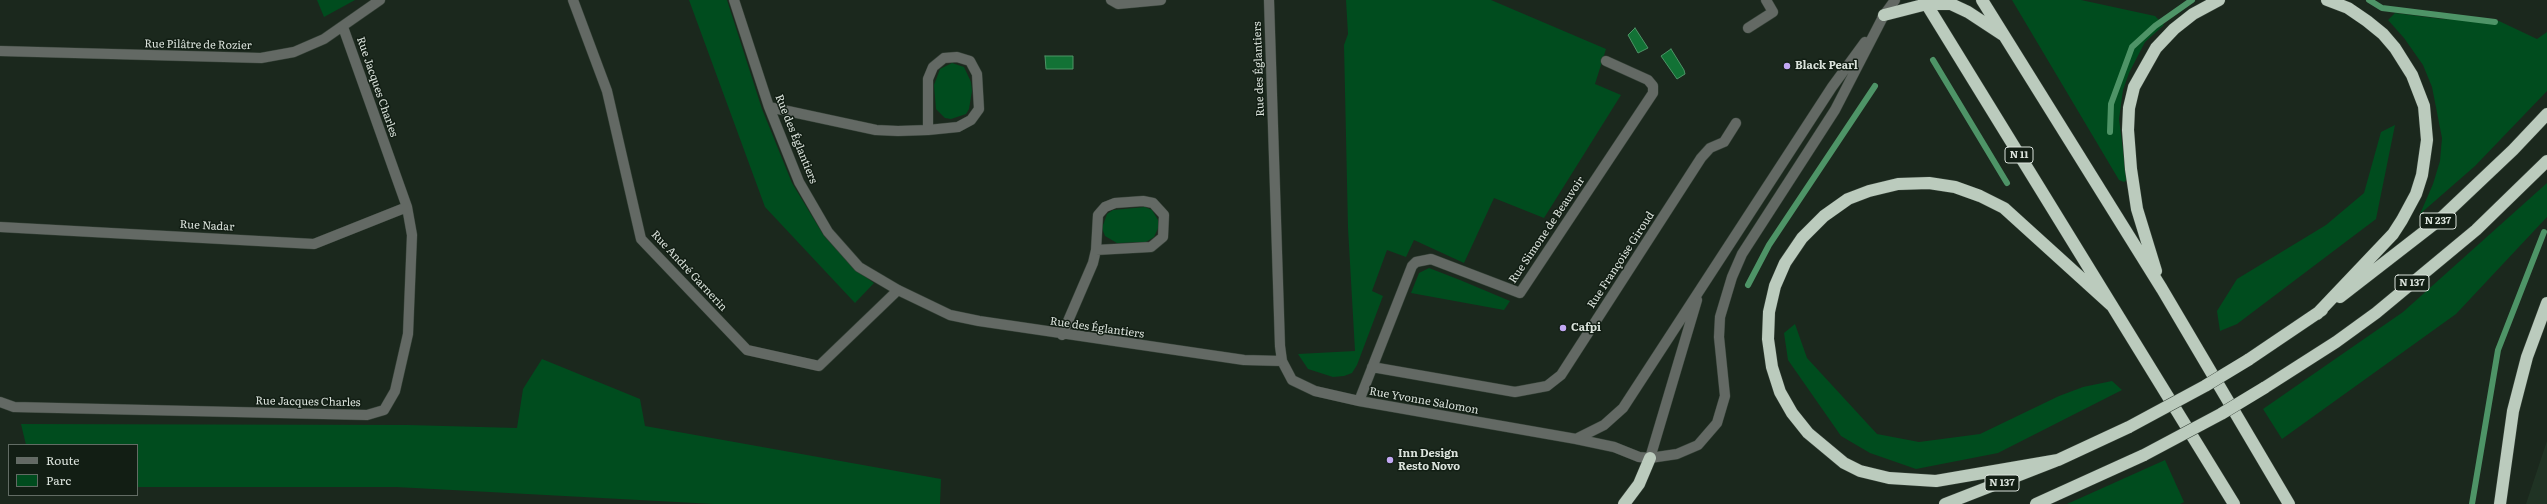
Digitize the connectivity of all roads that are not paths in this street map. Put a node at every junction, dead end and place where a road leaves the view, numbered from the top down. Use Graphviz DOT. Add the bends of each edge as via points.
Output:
graph roads {
  1 [pos="380,0"];
  2 [pos="573,0"];
  3 [pos="734,0"];
  4 [pos="1111,0"];
  5 [pos="1160,0"];
  6 [pos="1269,0"];
  7 [pos="1766,0"];
  8 [pos="1895,0"];
  9 [pos="1982,0"];
  10 [pos="2219,0"];
  11 [pos="2327,0"];
  12 [pos="1925,2"];
  13 [pos="1884,16"];
  14 [pos="343,27"];
  15 [pos="1748,28"];
  16 [pos="2007,38"];
  17 [pos="0,51"];
  18 [pos="1606,61"];
  19 [pos="769,107"];
  20 [pos="2547,114"];
  21 [pos="1736,123"];
  22 [pos="928,130"];
  23 [pos="2547,161"];
  24 [pos="406,207"];
  25 [pos="0,227"];
  26 [pos="1096,250"];
  27 [pos="2162,289"];
  28 [pos="898,290"];
  29 [pos="1699,291"];
  30 [pos="2547,303"];
  31 [pos="2112,305"];
  32 [pos="2317,314"];
  33 [pos="1062,335"];
  34 [pos="1282,361"];
  35 [pos="1372,367"];
  36 [pos="1359,401"];
  37 [pos="0,402"];
  38 [pos="1576,439"];
  39 [pos="1650,458"];
  40 [pos="2058,460"];
  41 [pos="1624,504"];
  42 [pos="1945,504"];
  43 [pos="2036,504"];
  44 [pos="2234,504"];
  45 [pos="2289,504"];
  46 [pos="2500,504"];
  1 -- 14 [label="street, Rue Pilâtre de Rozier"];
  2 -- 28 [label="street, Rue André Garnerin" via="607,91 641,239 747,350 819,366"];
  3 -- 19 [label="street, Rue des Églantiers"];
  4 -- 5 [label="street" via="1118,4"];
  6 -- 34 [label="street, Rue des Églantiers"];
  7 -- 15 [label="street" via="1773,12"];
  8 -- 13 [label="street"];
  9 -- 16 [label="highway"];
  10 -- 27 [label="highway" via="2193,14 2156,48 2134,87 2129,108 2131,169 2137,209"];
  11 -- 32 [label="highway" via="2348,8 2367,21 2395,48 2412,75 2424,106 2427,140 2422,175 2416,194 2402,220 2393,234"];
  12 -- 13 [label="highway"];
  12 -- 16 [label="highway" via="1960,7"];
  12 -- 31 [label="highway, N 11"];
  13 -- 29 [label="street" via="1832,87"];
  13 -- 39 [label="street" via="1835,110 1742,254 1732,277 1720,316 1718,337 1725,396 1716,423 1698,445 1677,454"];
  14 -- 17 [label="street, Rue Pilâtre de Rozier" via="294,52 261,58"];
  14 -- 24 [label="street, Rue Jacques Charles"];
  16 -- 27 [label="highway"];
  18 -- 35 [label="street, Rue Simone de Beauvoir" via="1648,80 1653,86 1653,93 1520,293 1431,259 1416,262 1412,266"];
  19 -- 22 [label="street" via="876,130"];
  19 -- 28 [label="street, Rue des Églantiers" via="799,182 828,232 859,267"];
  20 -- 32 [label="highway, N 237" via="2438,221"];
  21 -- 35 [label="street, Rue Françoise Giroud" via="1724,142 1710,148 1701,158 1561,375 1547,386 1515,392"];
  22 -- 22 [label="street" via="928,79 932,67 944,58 957,57 970,61 977,74 979,109 971,120 958,127"];
  23 -- 43 [label="highway, N 137, bridge" via="2476,230 2382,308 2336,342 2221,414 2144,454"];
  24 -- 25 [label="street, Rue Nadar" via="314,244"];
  24 -- 37 [label="street, Rue Jacques Charles" via="412,235 408,334 395,392 384,410 367,415 14,407"];
  26 -- 26 [label="street" via="1151,247 1163,237 1164,215 1153,203 1143,201 1115,203 1105,207 1098,215"];
  26 -- 33 [label="street" via="1093,263"];
  27 -- 45 [label="highway"];
  28 -- 33 [label="street, Rue des Églantiers" via="950,315"];
  29 -- 38 [label="street" via="1623,408 1604,425"];
  29 -- 39 [label="street"];
  30 -- 46 [label="highway" via="2527,357 2515,404"];
  31 -- 40 [label="highway" via="2004,208 1961,189 1929,183 1898,184 1848,199 1824,216 1802,238 1785,264 1775,286 1769,312 1768,339 1772,367 1780,392 1808,433 1844,463 1860,471 1889,478 1936,481"];
  31 -- 44 [label="highway, N 11"];
  32 -- 40 [label="highway, N 137, bridge" via="2205,386 2129,427"];
  33 -- 34 [label="street, Rue des Églantiers" via="1244,360"];
  34 -- 36 [label="street, Rue Yvonne Salomon" via="1292,380 1301,386"];
  35 -- 36 [label="street, Rue Simone de Beauvoir"];
  36 -- 38 [label="street, Rue Yvonne Salomon"];
  38 -- 39 [label="street, Rue Yvonne Salomon"];
  39 -- 41 [label="highway" via="1639,484"];
  40 -- 42 [label="highway, N 137"];
}
